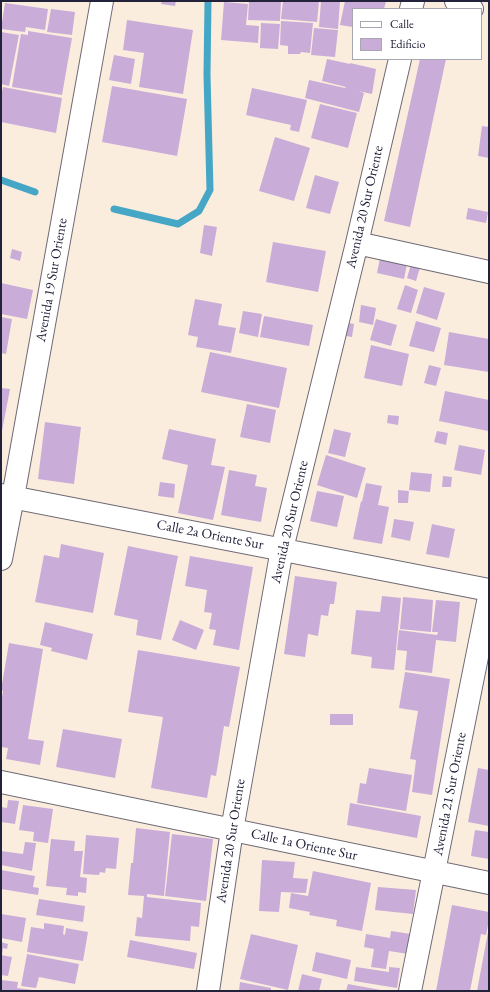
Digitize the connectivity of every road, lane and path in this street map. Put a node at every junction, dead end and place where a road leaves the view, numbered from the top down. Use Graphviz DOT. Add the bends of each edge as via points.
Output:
graph roads {
  1 [pos="102,1"];
  2 [pos="456,1"];
  3 [pos="470,8"];
  4 [pos="400,60"];
  5 [pos="358,243"];
  6 [pos="489,272"];
  7 [pos="7,496"];
  8 [pos="282,549"];
  9 [pos="1,559"];
  10 [pos="489,590"];
  11 [pos="489,597"];
  12 [pos="1,782"];
  13 [pos="232,830"];
  14 [pos="434,872"];
  15 [pos="489,883"];
  16 [pos="208,991"];
  17 [pos="410,991"];
  1 -- 7 [label="street, Avenida 19 Sur Oriente"];
  2 -- 3 [label="street"];
  4 -- 5 [label="street, Avenida 20 Sur Oriente"];
  5 -- 6 [label="street"];
  5 -- 8 [label="street, Avenida 20 Sur Oriente"];
  7 -- 8 [label="street, Calle 2a Oriente Sur"];
  7 -- 9 [label="street, Avenida 19 Sur Oriente"];
  8 -- 10 [label="street, Calle 2a Oriente Sur"];
  8 -- 13 [label="street, Avenida 20 Sur Oriente"];
  11 -- 14 [label="street, Avenida 21 Sur Oriente"];
  12 -- 13 [label="street, Calle 1a Oriente Sur"];
  13 -- 14 [label="street, Calle 1a Oriente Sur"];
  13 -- 16 [label="street, Avenida 20 Sur Oriente"];
  14 -- 15 [label="street, Calle 1a Oriente Sur"];
  14 -- 17 [label="street, Avenida 21 Sur Oriente"];
}
